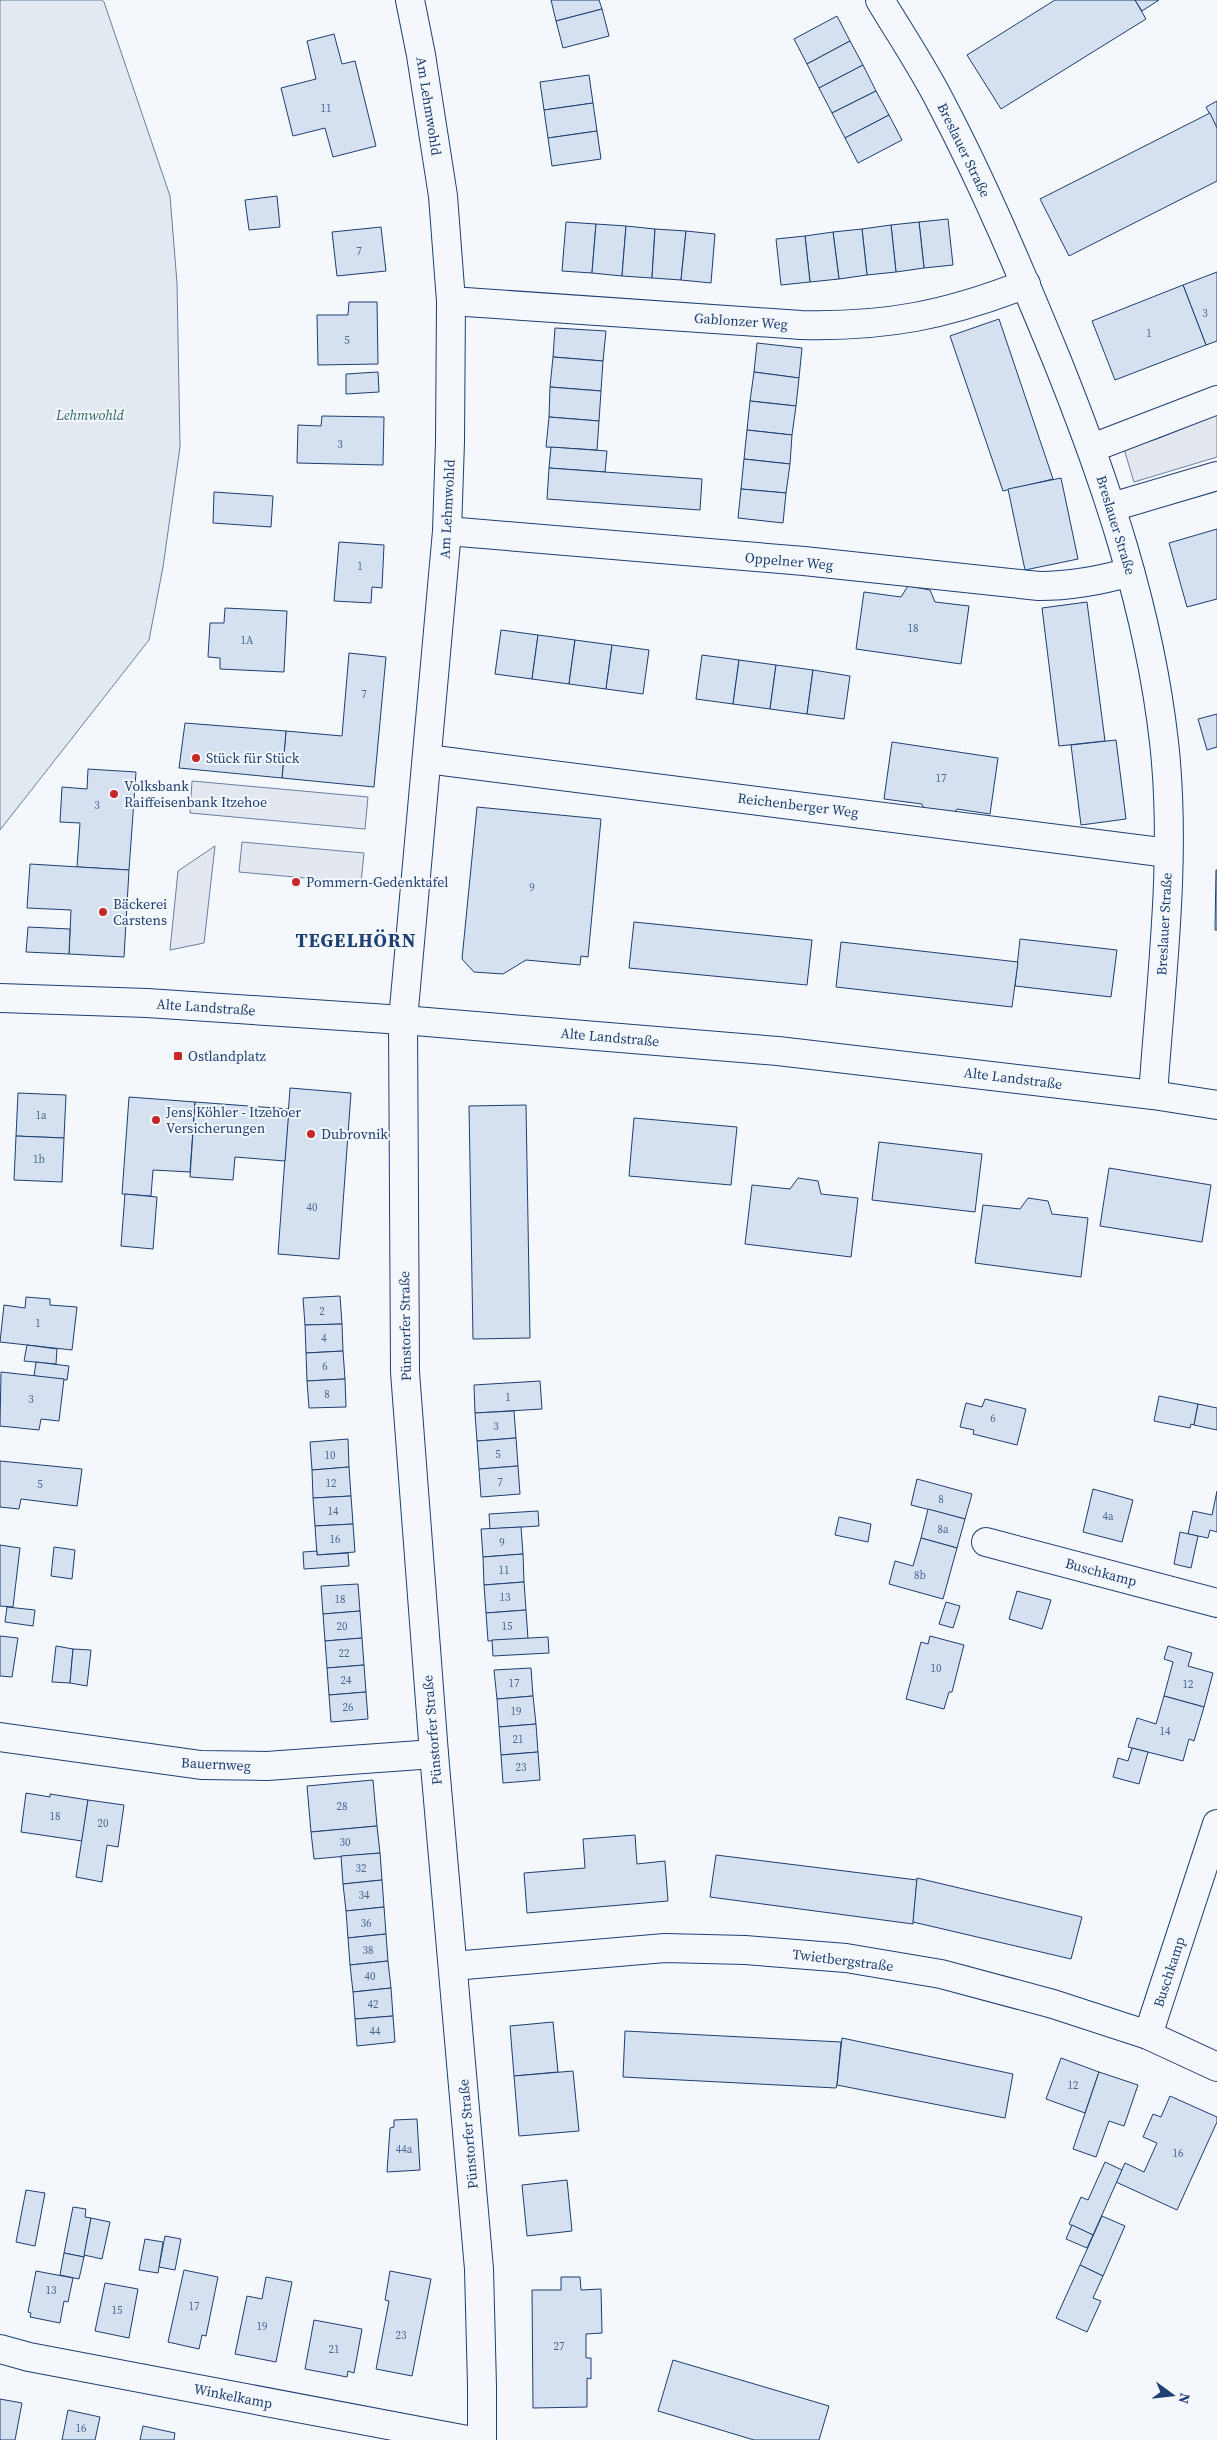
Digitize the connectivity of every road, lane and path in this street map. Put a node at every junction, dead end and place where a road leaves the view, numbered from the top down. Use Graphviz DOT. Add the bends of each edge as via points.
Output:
graph roads {
  1 [pos="410,0"];
  2 [pos="880,0"];
  3 [pos="1026,284"];
  4 [pos="451,301"];
  5 [pos="1217,400"];
  6 [pos="1092,448"];
  7 [pos="1217,476"];
  8 [pos="1112,507"];
  9 [pos="447,531"];
  10 [pos="1130,572"];
  11 [pos="427,759"];
  12 [pos="1168,853"];
  13 [pos="0,998"];
  14 [pos="402,1020"];
  15 [pos="1153,1095"];
  16 [pos="1217,1105"];
  17 [pos="986,1542"];
  18 [pos="1217,1603"];
  19 [pos="0,1737"];
  20 [pos="434,1754"];
  21 [pos="1217,1824"];
  22 [pos="454,1966"];
  23 [pos="1148,2035"];
  24 [pos="1217,2067"];
  25 [pos="0,2349"];
  26 [pos="467,2440"];
  27 [pos="482,2440"];
  1 -- 4 [label="street, Am Lehmwohld" via="443,196"];
  2 -- 3 [label="street, Breslauer Straße" via="941,102"];
  3 -- 4 [label="street, Gablonzer Weg" via="937,314 838,326"];
  3 -- 6 [label="street, Breslauer Straße"];
  4 -- 9 [label="street, Am Lehmwohld"];
  5 -- 6 [label="street"];
  6 -- 8 [label="street, Breslauer Straße"];
  7 -- 8 [label="street"];
  8 -- 10 [label="street, Breslauer Straße"];
  9 -- 10 [label="street, Oppelner Weg" via="804,561 1038,586 1098,582"];
  9 -- 11 [label="street, Am Lehmwohld"];
  10 -- 12 [label="street, Breslauer Straße" via="1158,692 1164,744"];
  11 -- 12 [label="street, Reichenberger Weg"];
  11 -- 14 [label="street, Am Lehmwohld"];
  12 -- 15 [label="street, Breslauer Straße"];
  13 -- 14 [label="street, Alte Landstraße" via="147,1003"];
  14 -- 15 [label="street, Alte Landstraße" via="778,1051"];
  14 -- 20 [label="street, Pünstorfer Straße" via="405,1372"];
  15 -- 16 [label="street, Alte Landstraße"];
  17 -- 18 [label="street, Buschkamp"];
  19 -- 20 [label="street, Bauernweg" via="209,1765 267,1766"];
  20 -- 22 [label="street, Pünstorfer Straße"];
  21 -- 23 [label="street, Buschkamp"];
  22 -- 23 [label="street, Twietbergstraße" via="665,1948 814,1955 940,1974 1045,2002"];
  22 -- 27 [label="street, Pünstorfer Straße" via="479,2269"];
  23 -- 24 [label="street, Twietbergstraße"];
  25 -- 26 [label="street, Winkelkamp" via="29,2358"];
}
